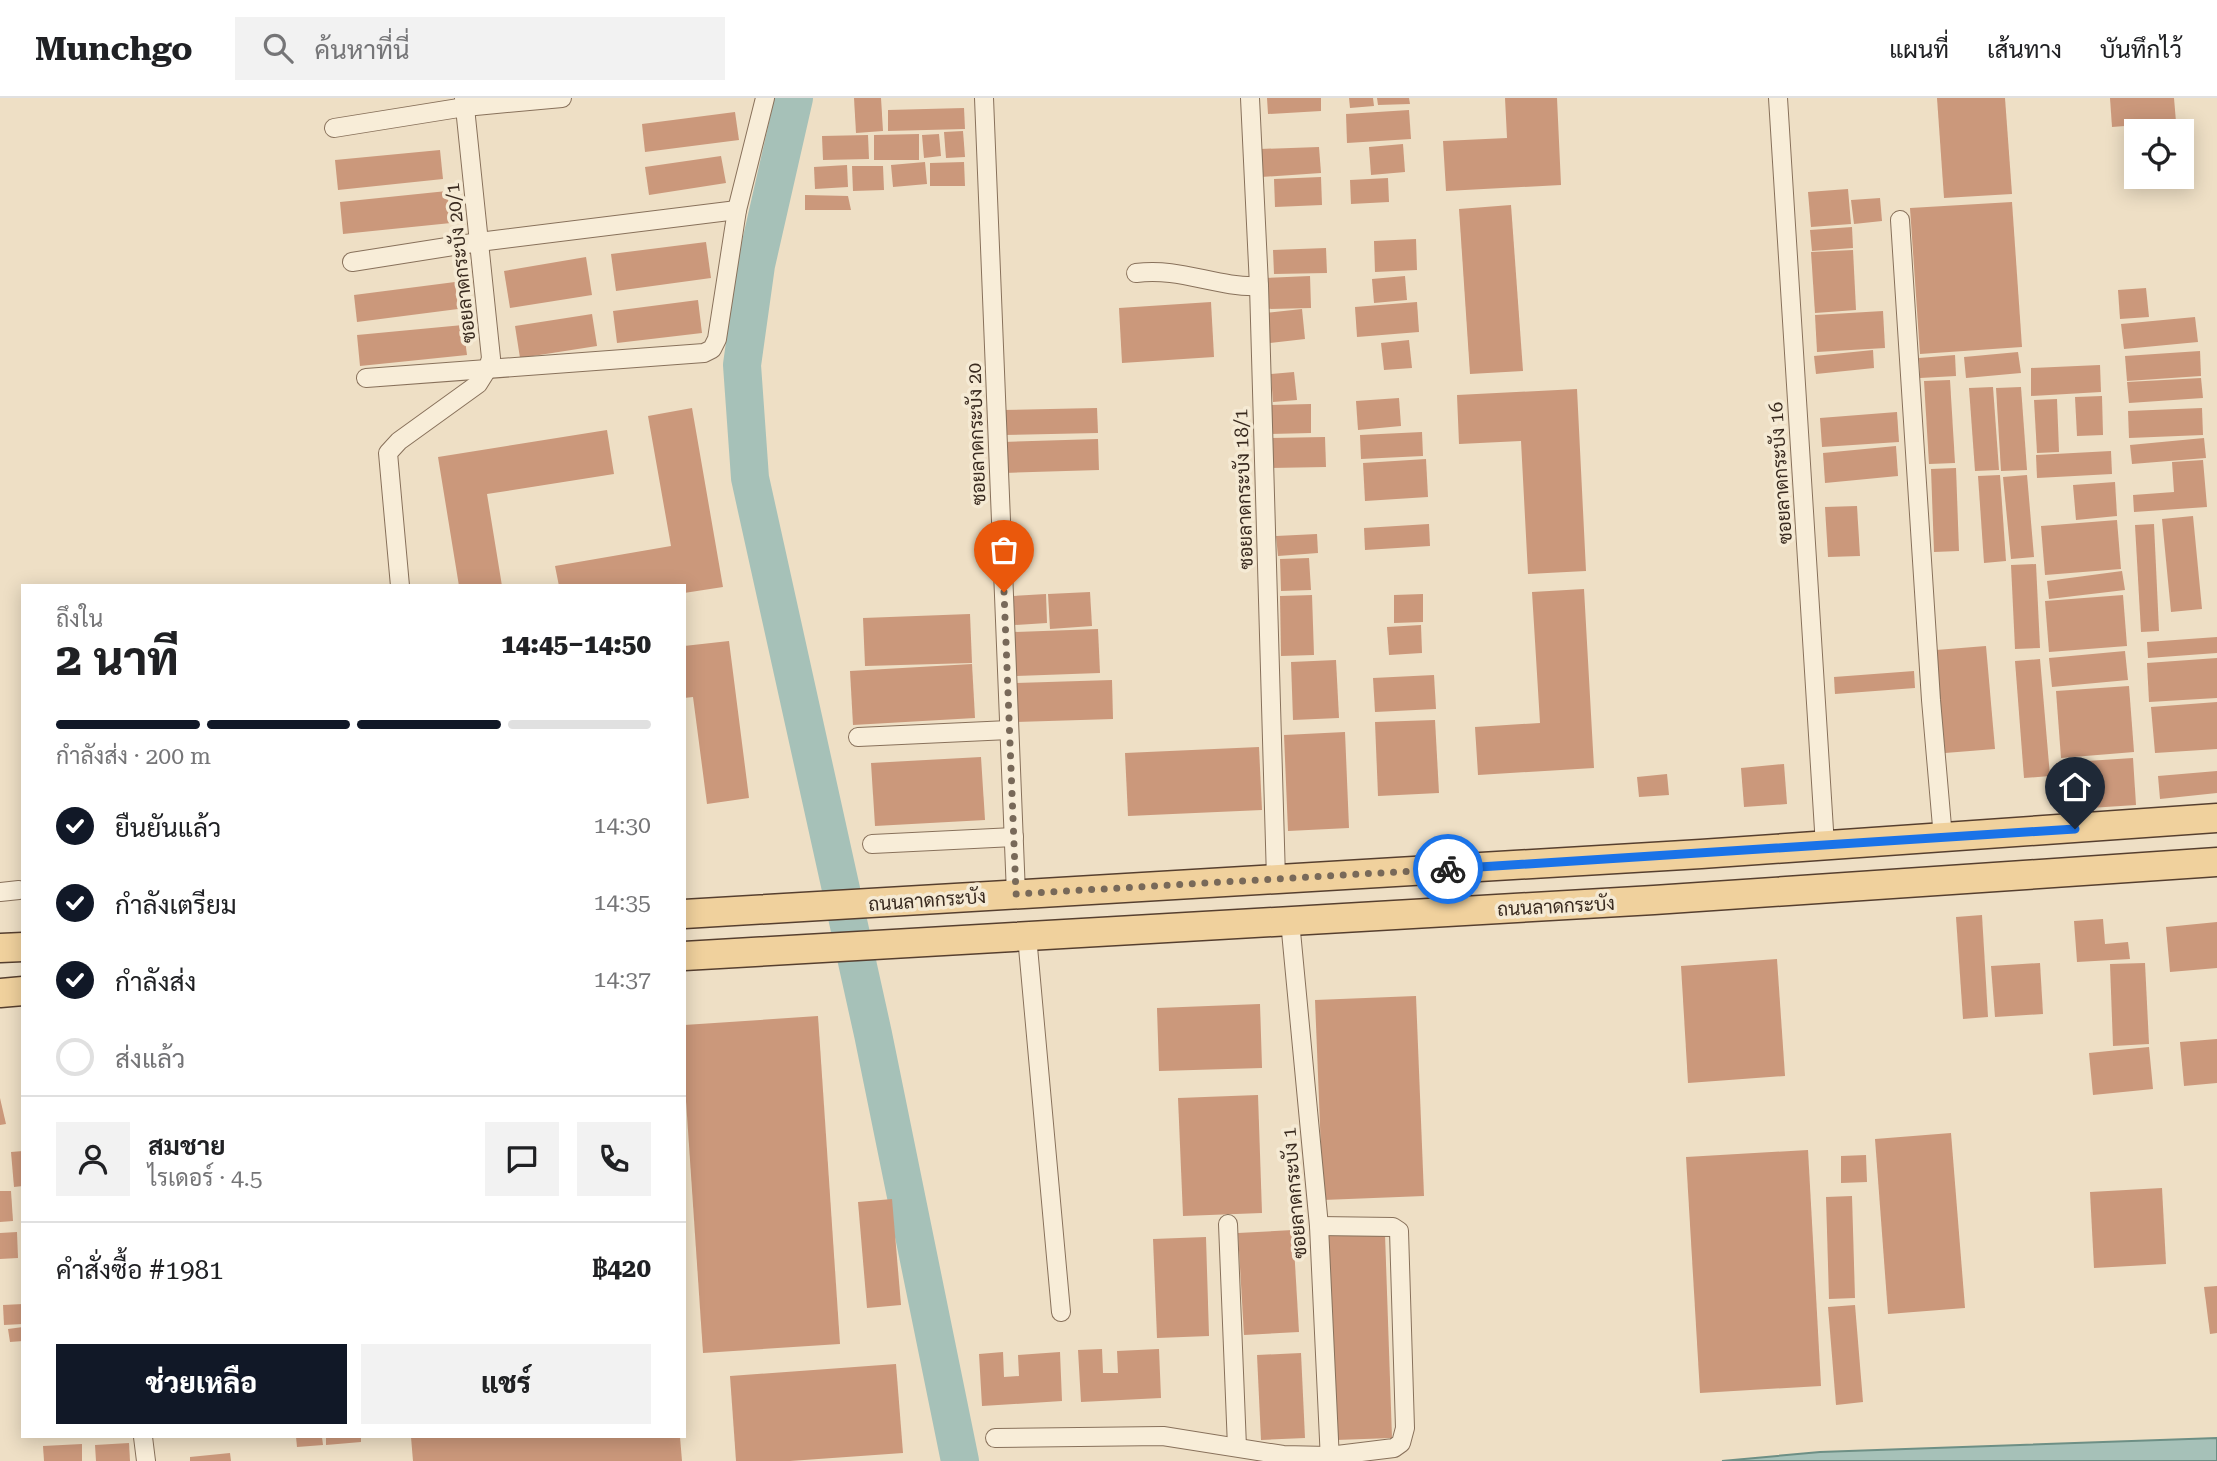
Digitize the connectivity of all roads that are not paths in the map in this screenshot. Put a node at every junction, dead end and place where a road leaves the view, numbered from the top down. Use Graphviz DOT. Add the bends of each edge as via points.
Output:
graph roads {
  1 [pos="562,98"];
  2 [pos="765,98"];
  3 [pos="984,98"];
  4 [pos="1250,98"];
  5 [pos="1778,98"];
  6 [pos="464,103"];
  7 [pos="334,128"];
  8 [pos="737,210"];
  9 [pos="1900,220"];
  10 [pos="480,242"];
  11 [pos="352,262"];
  12 [pos="1136,273"];
  13 [pos="1259,286"];
  14 [pos="488,368"];
  15 [pos="366,378"];
  16 [pos="400,584"];
  17 [pos="1009,730"];
  18 [pos="858,737"];
  19 [pos="2217,818"];
  20 [pos="1014,837"];
  21 [pos="1943,838"];
  22 [pos="872,844"];
  23 [pos="1825,846"];
  24 [pos="2217,862"];
  25 [pos="1276,878"];
  26 [pos="19,890"];
  27 [pos="0,892"];
  28 [pos="1016,894"];
  29 [pos="686,914"];
  30 [pos="1290,921"];
  31 [pos="1027,936"];
  32 [pos="21,947"];
  33 [pos="0,948"];
  34 [pos="686,956"];
  35 [pos="21,991"];
  36 [pos="0,993"];
  37 [pos="1228,1224"];
  38 [pos="1319,1226"];
  39 [pos="1061,1312"];
  40 [pos="143,1438"];
  41 [pos="995,1438"];
  42 [pos="1237,1447"];
  43 [pos="1330,1458"];
  44 [pos="146,1461"];
  1 -- 6 [label="street"];
  2 -- 8 [label="street"];
  3 -- 17 [label="street, ซอยลาดกระบัง 20"];
  4 -- 13 [label="street, ซอยลาดกระบัง 18/1"];
  5 -- 23 [label="street, ซอยลาดกระบัง 16"];
  6 -- 7 [label="street"];
  6 -- 10 [label="street, ซอยลาดกระบัง 20/1"];
  8 -- 10 [label="street"];
  8 -- 14 [label="street" via="712,349"];
  9 -- 21 [label="street"];
  10 -- 11 [label="street"];
  10 -- 14 [label="street, ซอยลาดกระบัง 20/1" via="491,346"];
  12 -- 13 [label="street" via="1173,272 1240,287"];
  13 -- 25 [label="street, ซอยลาดกระบัง 18/1"];
  14 -- 15 [label="street"];
  14 -- 16 [label="street, ซอยลาดกระบัง 20/1" via="478,384 388,453"];
  17 -- 18 [label="street"];
  17 -- 20 [label="street, ซอยลาดกระบัง 20"];
  19 -- 21 [label="main road, ถนนลาดกระบัง"];
  20 -- 22 [label="street"];
  20 -- 28 [label="street, ซอยลาดกระบัง 20"];
  21 -- 23 [label="main road, ถนนลาดกระบัง"];
  23 -- 25 [label="main road, ถนนลาดกระบัง"];
  24 -- 30 [label="main road, ถนนลาดกระบัง"];
  25 -- 28 [label="main road, ถนนลาดกระบัง"];
  26 -- 27 [label="street"];
  28 -- 29 [label="main road, ถนนลาดกระบัง"];
  30 -- 31 [label="main road, ถนนลาดกระบัง"];
  30 -- 38 [label="street, ซอยลาดกระบัง 1"];
  31 -- 34 [label="main road, ถนนลาดกระบัง"];
  31 -- 39 [label="street"];
  32 -- 33 [label="main road"];
  35 -- 36 [label="main road"];
  37 -- 42 [label="street"];
  38 -- 43 [label="street, ซอยลาดกระบัง 1"];
  38 -- 43 [label="street" via="1393,1227 1399,1231 1405,1438 1394,1448"];
  40 -- 44 [label="street"];
  41 -- 42 [label="street" via="1163,1436"];
  42 -- 43 [label="street"];
}
